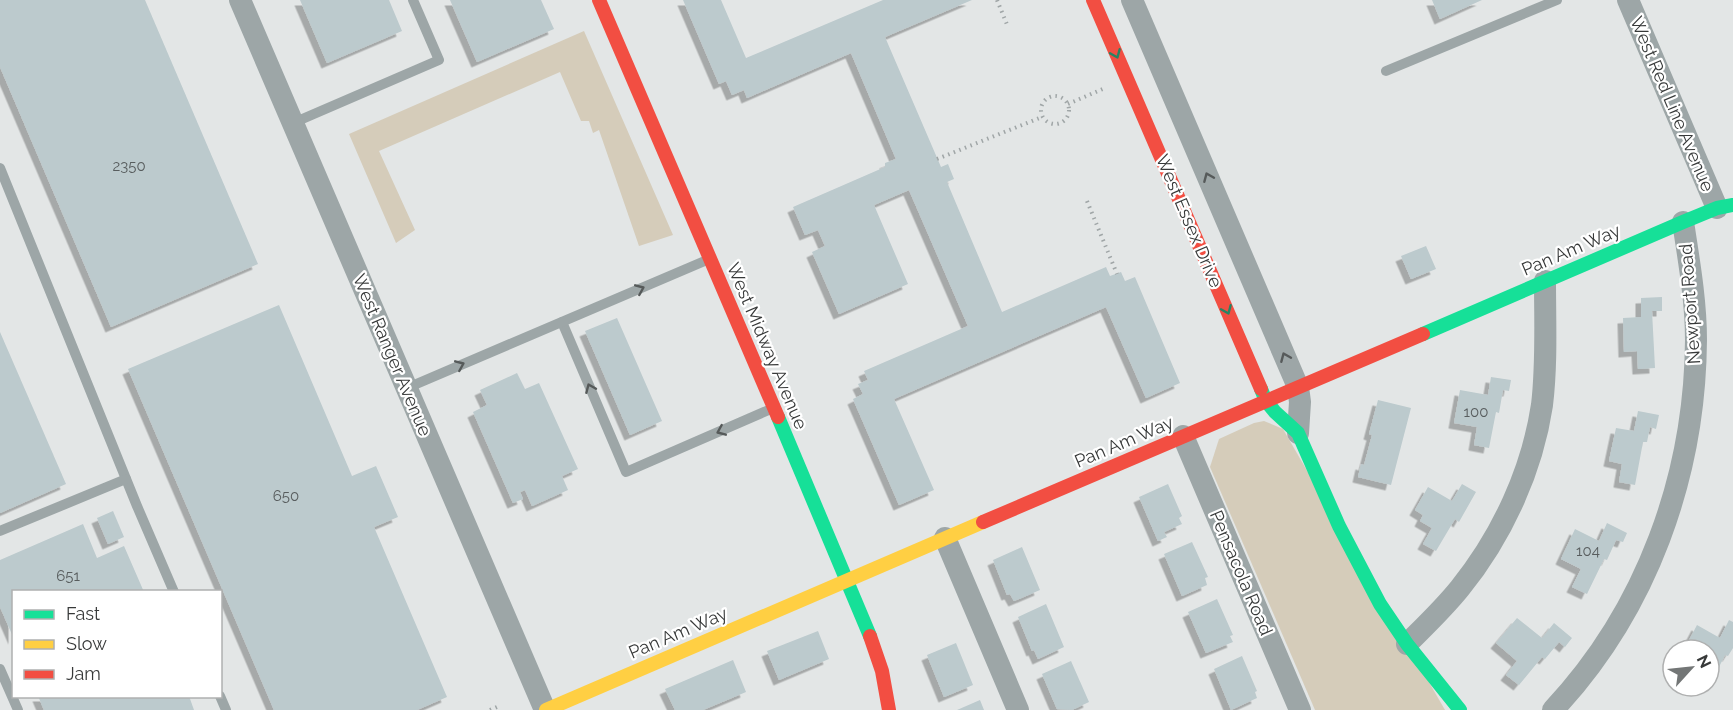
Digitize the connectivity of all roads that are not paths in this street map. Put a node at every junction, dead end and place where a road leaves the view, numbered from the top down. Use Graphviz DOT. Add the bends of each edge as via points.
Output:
graph roads {
  1 [pos="240,0"];
  2 [pos="413,0"];
  3 [pos="599,0"];
  4 [pos="1093,0"];
  5 [pos="1132,0"];
  6 [pos="1557,0"];
  7 [pos="1628,0"];
  8 [pos="1386,71"];
  9 [pos="292,123"];
  10 [pos="1197,152"];
  11 [pos="1164,165"];
  12 [pos="0,168"];
  13 [pos="1725,206"];
  14 [pos="1683,222"];
  15 [pos="711,259"];
  16 [pos="1545,281"];
  17 [pos="562,322"];
  18 [pos="1298,387"];
  19 [pos="406,388"];
  20 [pos="1266,401"];
  21 [pos="774,408"];
  22 [pos="1298,433"];
  23 [pos="1183,436"];
  24 [pos="126,479"];
  25 [pos="0,531"];
  26 [pos="945,538"];
  27 [pos="848,579"];
  28 [pos="174,590"];
  29 [pos="1407,644"];
  30 [pos="0,669"];
  31 [pos="12,696"];
  32 [pos="545,710"];
  33 [pos="889,710"];
  34 [pos="1018,710"];
  35 [pos="1300,710"];
  36 [pos="1460,710"];
  37 [pos="1553,710"];
  1 -- 9 [label="street, West Ranger Avenue"];
  2 -- 9 [label="lane" via="439,60"];
  3 -- 15 [label="street, West Midway Avenue"];
  4 -- 11 [label="street, West Essex Drive, one-way"];
  5 -- 10 [label="street, West Essex Drive"];
  6 -- 8 [label="lane"];
  7 -- 13 [label="street, West Red Line Avenue"];
  9 -- 19 [label="street, West Ranger Avenue"];
  10 -- 11 [label="street"];
  18 -- 10 [label="street, West Essex Drive, one-way"];
  11 -- 20 [label="street, West Essex Drive, one-way"];
  12 -- 24 [label="lane"];
  13 -- 14 [label="street, Pan Am Way"];
  14 -- 16 [label="street, Pan Am Way"];
  14 -- 37 [label="street, Newport Road" via="1696,338 1694,394 1676,493 1642,580 1620,621 1596,658"];
  17 -- 15 [label="lane, one-way"];
  15 -- 21 [label="street, West Midway Avenue"];
  16 -- 18 [label="street, Pan Am Way"];
  16 -- 29 [label="street" via="1541,407 1517,491 1483,557 1460,588"];
  19 -- 17 [label="lane, one-way"];
  21 -- 17 [label="lane, one-way" via="626,472"];
  18 -- 20 [label="street, Pan Am Way"];
  18 -- 22 [label="street, West Essex Drive"];
  19 -- 32 [label="street, West Ranger Avenue"];
  20 -- 22 [label="street, West Essex Drive"];
  20 -- 23 [label="street, Pan Am Way"];
  21 -- 27 [label="street, West Midway Avenue"];
  22 -- 29 [label="street, West Essex Drive" via="1357,564"];
  23 -- 26 [label="street, Pan Am Way"];
  23 -- 35 [label="street, Pensacola Road"];
  24 -- 25 [label="lane"];
  24 -- 28 [label="lane"];
  26 -- 27 [label="street, Pan Am Way"];
  26 -- 34 [label="street"];
  27 -- 32 [label="street, Pan Am Way"];
  27 -- 33 [label="street, West Midway Avenue" via="877,654"];
  29 -- 36 [label="street, West Essex Drive"];
  30 -- 31 [label="lane"];
}
